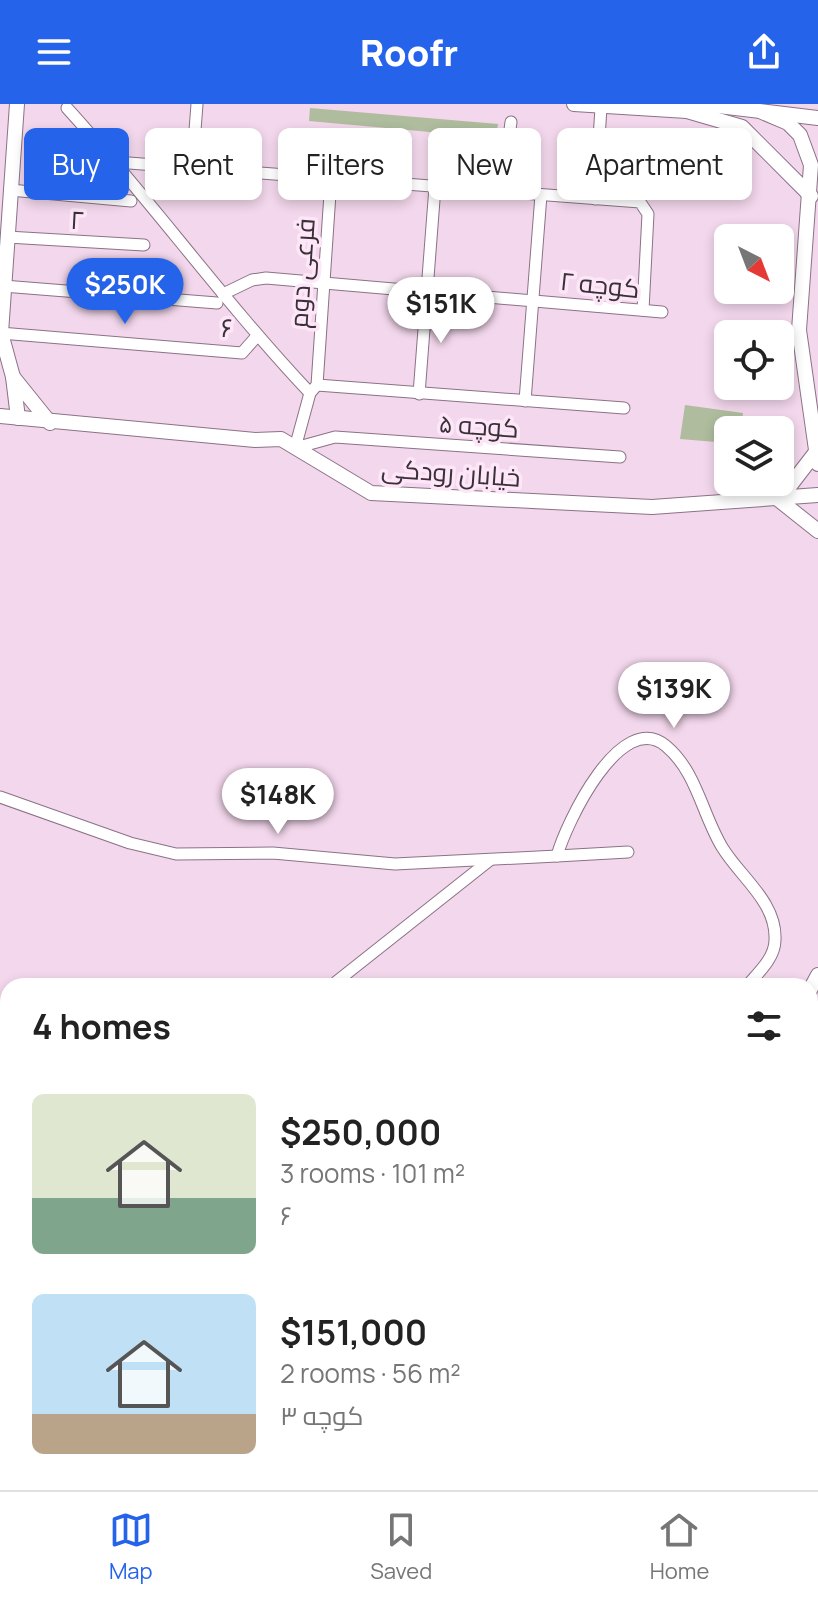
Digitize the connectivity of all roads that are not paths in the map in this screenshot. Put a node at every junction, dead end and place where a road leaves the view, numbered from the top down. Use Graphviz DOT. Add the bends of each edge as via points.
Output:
graph roads {
  1 [pos="17,104"];
  2 [pos="197,104"];
  3 [pos="574,104"];
  4 [pos="734,106"];
  5 [pos="681,107"];
  6 [pos="67,108"];
  7 [pos="601,108"];
  8 [pos="762,112"];
  9 [pos="818,118"];
  10 [pos="511,122"];
  11 [pos="85,128"];
  12 [pos="195,128"];
  13 [pos="510,128"];
  14 [pos="600,128"];
  15 [pos="6,154"];
  16 [pos="814,160"];
  17 [pos="129,179"];
  18 [pos="10,190"];
  19 [pos="541,195"];
  20 [pos="557,196"];
  21 [pos="811,196"];
  22 [pos="329,200"];
  23 [pos="434,200"];
  24 [pos="541,200"];
  25 [pos="610,200"];
  26 [pos="131,201"];
  27 [pos="7,237"];
  28 [pos="144,245"];
  29 [pos="322,285"];
  30 [pos="3,286"];
  31 [pos="429,293"];
  32 [pos="220,298"];
  33 [pos="533,299"];
  34 [pos="643,310"];
  35 [pos="662,312"];
  36 [pos="0,333"];
  37 [pos="257,336"];
  38 [pos="13,377"];
  39 [pos="313,389"];
  40 [pos="419,394"];
  41 [pos="525,401"];
  42 [pos="624,408"];
  43 [pos="0,416"];
  44 [pos="18,418"];
  45 [pos="50,423"];
  46 [pos="295,448"];
  47 [pos="620,457"];
  48 [pos="817,458"];
  49 [pos="818,495"];
  50 [pos="779,500"];
  51 [pos="818,531"];
  52 [pos="0,797"];
  53 [pos="628,852"];
  54 [pos="557,856"];
  55 [pos="490,859"];
  56 [pos="341,978"];
  57 [pos="753,978"];
  1 -- 15 [label="main road"];
  2 -- 12 [label="street"];
  3 -- 7 [label="main road"];
  4 -- 5 [label="main road"];
  4 -- 8 [label="main road"];
  5 -- 7 [label="main road"];
  5 -- 21 [label="main road" via="742,127"];
  6 -- 11 [label="street"];
  7 -- 14 [label="street"];
  8 -- 9 [label="main road"];
  8 -- 16 [label="main road" via="788,123"];
  10 -- 13 [label="street"];
  15 -- 18 [label="main road"];
  16 -- 21 [label="main road"];
  17 -- 32 [label="street"];
  18 -- 26 [label="street"];
  18 -- 27 [label="main road"];
  19 -- 20 [label="street"];
  21 -- 48 [label="main road" via="799,330"];
  22 -- 29 [label="street, فرعی دوم"];
  23 -- 31 [label="street"];
  24 -- 33 [label="street"];
  25 -- 34 [label="street" via="640,202 648,214"];
  27 -- 28 [label="street, ۲"];
  27 -- 30 [label="main road"];
  29 -- 31 [label="street, کوچه ۲"];
  29 -- 32 [label="street" via="266,278"];
  29 -- 39 [label="street, فرعی دوم"];
  30 -- 32 [label="street"];
  30 -- 36 [label="main road"];
  31 -- 33 [label="street, کوچه ۲"];
  31 -- 40 [label="street"];
  32 -- 37 [label="street"];
  33 -- 34 [label="street, کوچه ۲"];
  33 -- 41 [label="street"];
  34 -- 35 [label="street, کوچه ۲"];
  36 -- 37 [label="street, ۶" via="242,353"];
  36 -- 38 [label="main road"];
  37 -- 39 [label="street"];
  38 -- 44 [label="main road"];
  38 -- 45 [label="main road"];
  39 -- 40 [label="street"];
  39 -- 46 [label="street, فرعی دوم"];
  40 -- 41 [label="street"];
  41 -- 42 [label="street"];
  43 -- 44 [label="main road, خیابان رودکی"];
  44 -- 45 [label="main road, خیابان رودکی"];
  45 -- 46 [label="main road, خیابان رودکی" via="281,439"];
  46 -- 47 [label="street, کوچه ۵" via="335,437"];
  46 -- 50 [label="main road, خیابان رودکی" via="371,493 652,507"];
  48 -- 50 [label="main road"];
  49 -- 50 [label="main road, خیابان رودکی"];
  50 -- 51 [label="main road"];
  52 -- 55 [label="street" via="176,854 273,853 395,864"];
  53 -- 54 [label="street"];
  54 -- 55 [label="street"];
  54 -- 57 [label="street" via="583,799 622,747 650,737 665,745 688,773 721,846 759,894 774,924 773,952"];
  55 -- 56 [label="street"];
}
